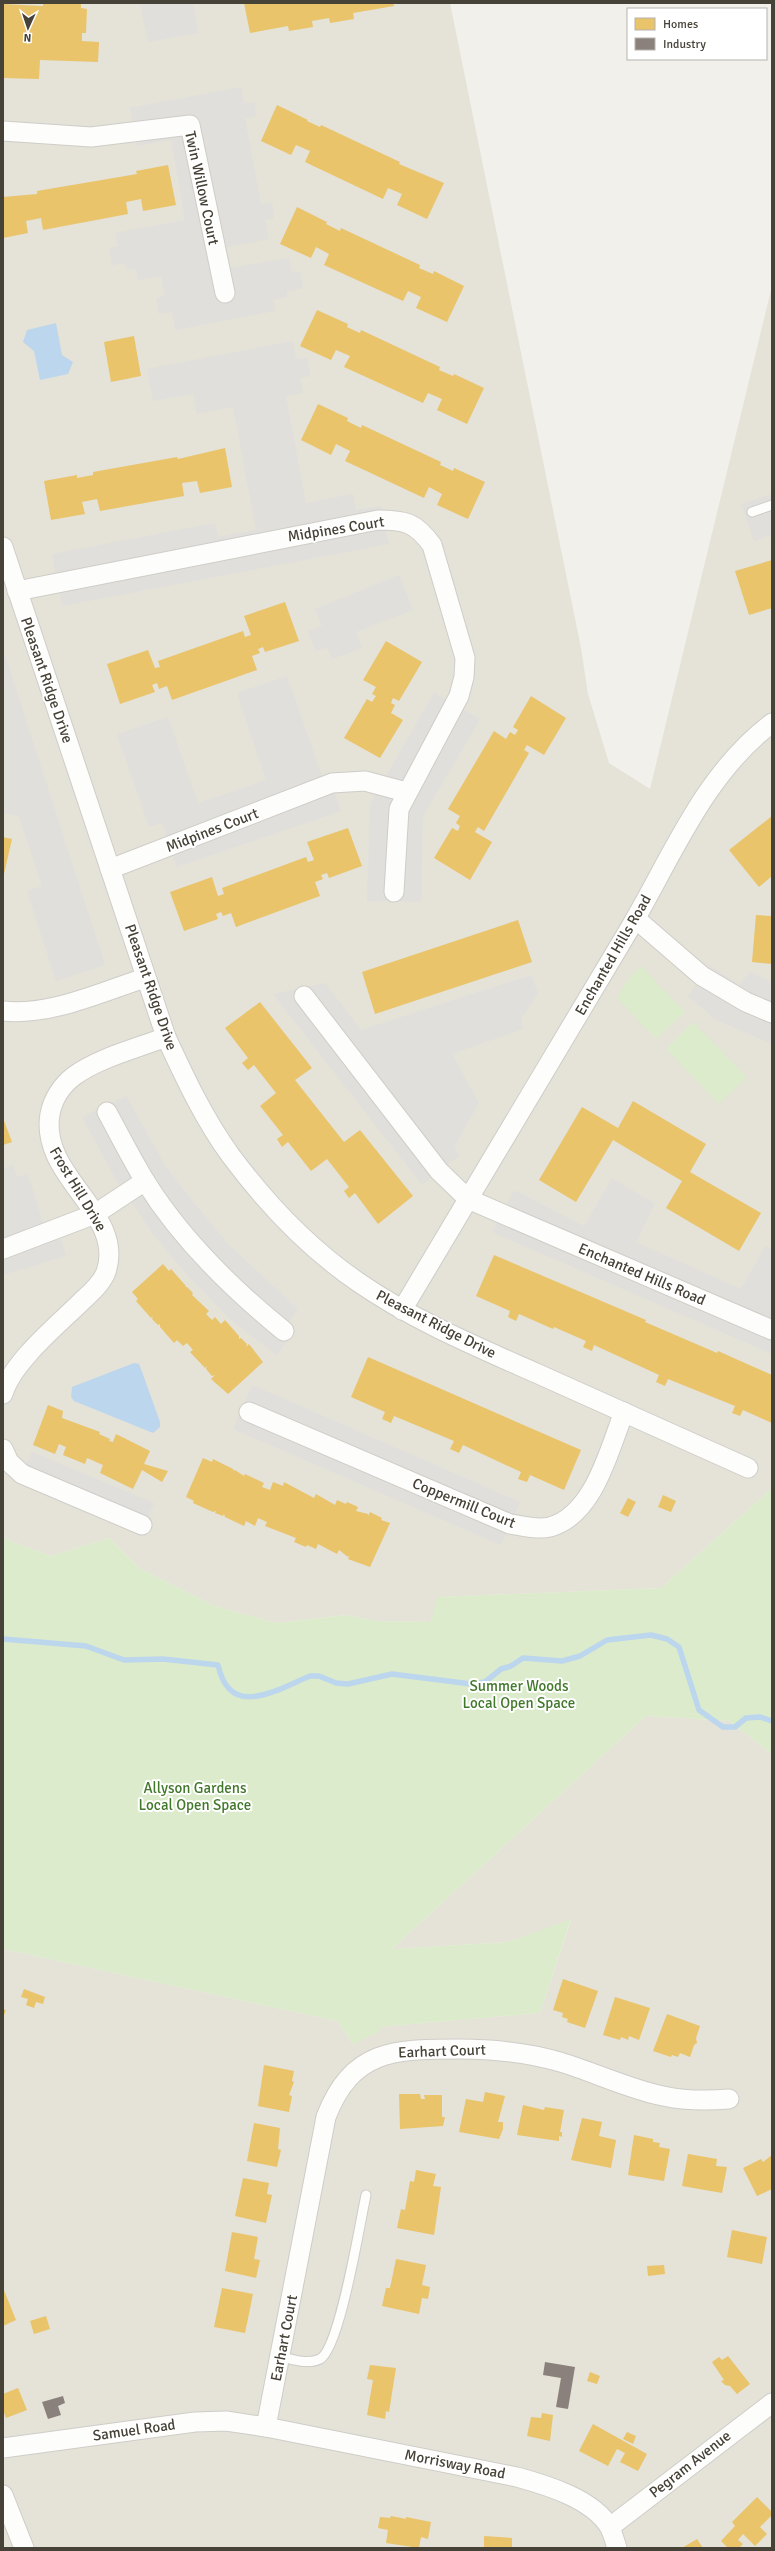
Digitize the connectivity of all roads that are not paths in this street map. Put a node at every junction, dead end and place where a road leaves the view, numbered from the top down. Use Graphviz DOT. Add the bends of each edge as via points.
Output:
graph roads {
  1 [pos="3,131"];
  2 [pos="225,294"];
  3 [pos="772,506"];
  4 [pos="752,512"];
  5 [pos="3,547"];
  6 [pos="17,591"];
  7 [pos="772,722"];
  8 [pos="406,792"];
  9 [pos="110,869"];
  10 [pos="394,892"];
  11 [pos="636,919"];
  12 [pos="145,978"];
  13 [pos="304,996"];
  14 [pos="3,1011"];
  15 [pos="772,1013"];
  16 [pos="166,1037"];
  17 [pos="107,1112"];
  18 [pos="145,1181"];
  19 [pos="468,1198"];
  20 [pos="95,1214"];
  21 [pos="3,1249"];
  22 [pos="402,1310"];
  23 [pos="772,1330"];
  24 [pos="284,1331"];
  25 [pos="3,1394"];
  26 [pos="249,1412"];
  27 [pos="624,1412"];
  28 [pos="3,1449"];
  29 [pos="748,1468"];
  30 [pos="142,1525"];
  31 [pos="729,2099"];
  32 [pos="366,2195"];
  33 [pos="280,2357"];
  34 [pos="772,2402"];
  35 [pos="266,2427"];
  36 [pos="3,2448"];
  37 [pos="3,2495"];
  38 [pos="610,2527"];
  39 [pos="24,2548"];
  40 [pos="617,2548"];
  1 -- 2 [label="street, Twin Willow Court" via="91,137 190,125"];
  3 -- 4 [label="lane"];
  5 -- 6 [label="street, Pleasant Ridge Drive"];
  6 -- 8 [label="street, Midpines Court" via="378,520 398,520 412,524 432,545 465,658 459,696"];
  6 -- 9 [label="street, Pleasant Ridge Drive"];
  7 -- 11 [label="street, Enchanted Hills Road" via="726,769 695,811"];
  8 -- 9 [label="street, Midpines Court" via="365,781 332,783"];
  8 -- 10 [label="street, Midpines Court" via="399,809"];
  9 -- 12 [label="street, Pleasant Ridge Drive"];
  11 -- 15 [label="street" via="702,976 746,1002"];
  11 -- 19 [label="street, Enchanted Hills Road"];
  12 -- 14 [label="street" via="54,1007 31,1011"];
  12 -- 16 [label="street, Pleasant Ridge Drive"];
  13 -- 19 [label="street, Enchanted Hills Road" via="439,1171"];
  16 -- 20 [label="street, Frost Hill Drive" via="74,1076 60,1090 52,1106 48,1127 51,1146"];
  16 -- 22 [label="street, Pleasant Ridge Drive" via="198,1104 230,1155 260,1192 316,1247 357,1282"];
  17 -- 18 [label="street"];
  18 -- 20 [label="street"];
  18 -- 24 [label="street" via="174,1222 210,1264 248,1302"];
  19 -- 22 [label="street, Enchanted Hills Road"];
  19 -- 23 [label="street, Enchanted Hills Road"];
  20 -- 21 [label="street"];
  20 -- 25 [label="street, Frost Hill Drive" via="106,1234 109,1262 105,1275 17,1366"];
  22 -- 27 [label="street, Pleasant Ridge Drive" via="452,1336"];
  26 -- 27 [label="street, Coppermill Court" via="510,1524 532,1528 550,1527 567,1520 583,1507"];
  27 -- 29 [label="street, Pleasant Ridge Drive"];
  28 -- 30 [label="street" via="10,1462 22,1474"];
  31 -- 33 [label="street, Earhart Court" via="695,2102 661,2096 559,2062 526,2053 495,2049 397,2051 361,2067 345,2081 333,2098 326,2118"];
  32 -- 33 [label="lane" via="337,2328 328,2352 319,2359 308,2362"];
  33 -- 35 [label="street, Earhart Court"];
  34 -- 38 [label="street, Pegram Avenue"];
  35 -- 36 [label="street, Samuel Road" via="226,2421 195,2422"];
  35 -- 38 [label="street, Morrisway Road" via="545,2484 580,2500"];
  37 -- 39 [label="street"];
  38 -- 40 [label="street, Morrisway Road"];
}
